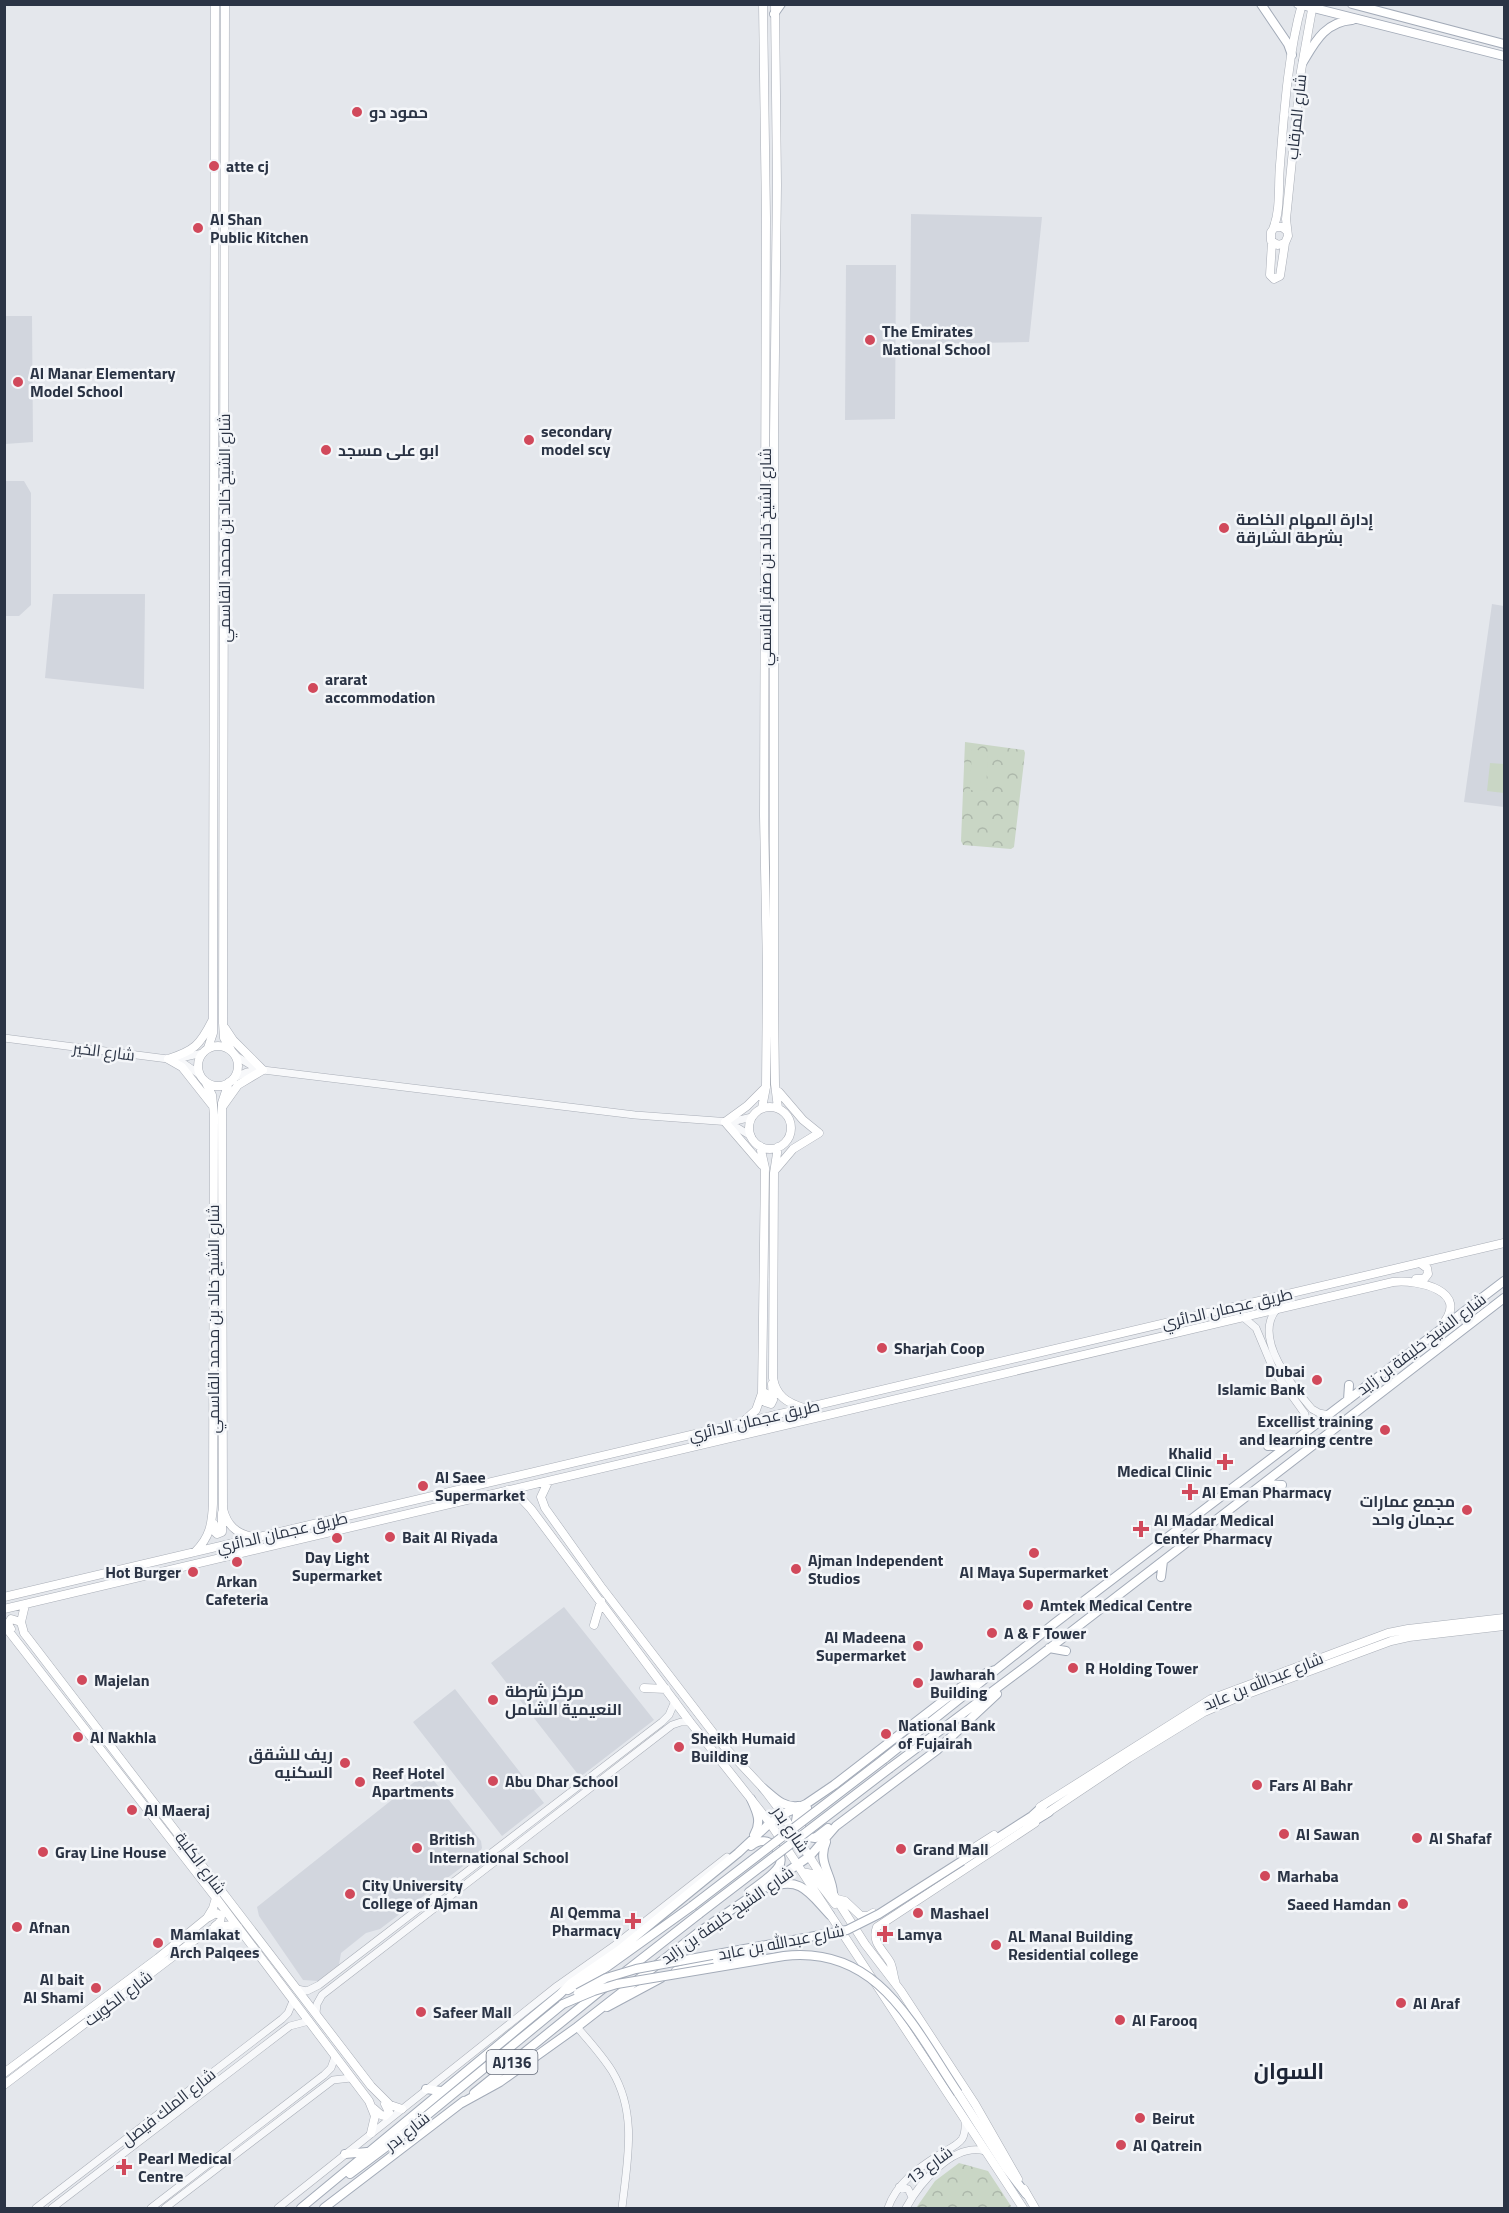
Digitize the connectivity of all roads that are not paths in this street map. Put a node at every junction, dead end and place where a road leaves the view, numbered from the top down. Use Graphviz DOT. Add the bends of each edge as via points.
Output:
graph roads {
  1 [pos="215,4"];
  2 [pos="225,4"];
  3 [pos="763,4"];
  4 [pos="781,4"];
  5 [pos="1262,4"];
  6 [pos="1300,5"];
  7 [pos="1355,5"];
  8 [pos="1312,6"];
  9 [pos="774,9"];
  10 [pos="1355,19"];
  11 [pos="1504,44"];
  12 [pos="1292,55"];
  13 [pos="1504,56"];
  14 [pos="1303,62"];
  15 [pos="1273,229"];
  16 [pos="1287,231"];
  17 [pos="1272,242"];
  18 [pos="1286,243"];
  19 [pos="765,283"];
  20 [pos="775,298"];
  21 [pos="214,413"];
  22 [pos="224,439"];
  23 [pos="214,615"];
  24 [pos="224,631"];
  25 [pos="765,838"];
  26 [pos="774,853"];
  27 [pos="213,1018"];
  28 [pos="222,1023"];
  29 [pos="4,1038"];
  30 [pos="205,1050"];
  31 [pos="233,1053"];
  32 [pos="168,1059"];
  33 [pos="262,1070"];
  34 [pos="199,1074"];
  35 [pos="232,1080"];
  36 [pos="205,1081"];
  37 [pos="775,1084"];
  38 [pos="766,1087"];
  39 [pos="218,1107"];
  40 [pos="762,1108"];
  41 [pos="778,1108"];
  42 [pos="752,1117"];
  43 [pos="725,1122"];
  44 [pos="751,1136"];
  45 [pos="760,1146"];
  46 [pos="778,1147"];
  47 [pos="765,1168"];
  48 [pos="774,1173"];
  49 [pos="1504,1243"];
  50 [pos="1420,1263"];
  51 [pos="1388,1283"];
  52 [pos="1504,1283"];
  53 [pos="1504,1298"];
  54 [pos="1504,1304"];
  55 [pos="1276,1310"];
  56 [pos="1243,1317"];
  57 [pos="1269,1326"];
  58 [pos="1256,1328"];
  59 [pos="1462,1330"];
  60 [pos="1430,1338"];
  61 [pos="763,1377"];
  62 [pos="773,1378"];
  63 [pos="1349,1384"];
  64 [pos="1348,1400"];
  65 [pos="1301,1401"];
  66 [pos="805,1408"];
  67 [pos="1329,1415"];
  68 [pos="739,1424"];
  69 [pos="1307,1431"];
  70 [pos="1289,1445"];
  71 [pos="1268,1446"];
  72 [pos="548,1482"];
  73 [pos="1263,1484"];
  74 [pos="1282,1485"];
  75 [pos="462,1490"];
  76 [pos="508,1490"];
  77 [pos="525,1501"];
  78 [pos="213,1504"];
  79 [pos="223,1509"];
  80 [pos="384,1518"];
  81 [pos="559,1529"];
  82 [pos="257,1538"];
  83 [pos="194,1552"];
  84 [pos="1162,1562"];
  85 [pos="1161,1577"];
  86 [pos="4,1597"];
  87 [pos="601,1601"];
  88 [pos="25,1605"];
  89 [pos="4,1609"];
  90 [pos="1504,1618"];
  91 [pos="21,1622"];
  92 [pos="4,1625"];
  93 [pos="594,1625"];
  94 [pos="1504,1626"];
  95 [pos="14,1636"];
  96 [pos="1050,1648"];
  97 [pos="1066,1651"];
  98 [pos="1033,1661"];
  99 [pos="995,1670"];
  100 [pos="644,1688"];
  101 [pos="666,1689"];
  102 [pos="675,1701"];
  103 [pos="690,1722"];
  104 [pos="884,1739"];
  105 [pos="637,1741"];
  106 [pos="642,1749"];
  107 [pos="880,1750"];
  108 [pos="859,1766"];
  109 [pos="842,1771"];
  110 [pos="763,1788"];
  111 [pos="831,1788"];
  112 [pos="752,1799"];
  113 [pos="1047,1808"];
  114 [pos="783,1814"];
  115 [pos="758,1815"];
  116 [pos="770,1823"];
  117 [pos="837,1825"];
  118 [pos="850,1825"];
  119 [pos="752,1840"];
  120 [pos="738,1853"];
  121 [pos="810,1856"];
  122 [pos="963,1863"];
  123 [pos="798,1865"];
  124 [pos="806,1877"];
  125 [pos="752,1895"];
  126 [pos="835,1896"];
  127 [pos="216,1898"];
  128 [pos="737,1906"];
  129 [pos="831,1915"];
  130 [pos="871,1915"];
  131 [pos="849,1917"];
  132 [pos="207,1918"];
  133 [pos="880,1924"];
  134 [pos="213,1927"];
  135 [pos="238,1927"];
  136 [pos="865,1944"];
  137 [pos="888,1959"];
  138 [pos="339,1970"];
  139 [pos="345,1978"];
  140 [pos="895,1983"];
  141 [pos="297,1989"];
  142 [pos="560,1994"];
  143 [pos="293,2001"];
  144 [pos="563,2004"];
  145 [pos="598,2011"];
  146 [pos="316,2013"];
  147 [pos="309,2021"];
  148 [pos="506,2026"];
  149 [pos="578,2027"];
  150 [pos="504,2040"];
  151 [pos="335,2057"];
  152 [pos="4,2073"];
  153 [pos="351,2078"];
  154 [pos="4,2085"];
  155 [pos="426,2089"];
  156 [pos="441,2091"];
  157 [pos="294,2097"];
  158 [pos="383,2099"];
  159 [pos="301,2104"];
  160 [pos="460,2104"];
  161 [pos="372,2107"];
  162 [pos="402,2109"];
  163 [pos="965,2121"];
  164 [pos="371,2133"];
  165 [pos="985,2151"];
  166 [pos="367,2152"];
  167 [pos="345,2154"];
  168 [pos="335,2181"];
  169 [pos="899,2187"];
  170 [pos="1026,2194"];
  171 [pos="912,2197"];
  172 [pos="36,2208"];
  173 [pos="52,2208"];
  174 [pos="150,2208"];
  175 [pos="165,2208"];
  176 [pos="278,2208"];
  177 [pos="301,2208"];
  178 [pos="324,2208"];
  179 [pos="622,2208"];
  180 [pos="888,2208"];
  181 [pos="906,2208"];
  182 [pos="1023,2208"];
  183 [pos="1035,2208"];
  1 -- 21 [label="main road, شارع الشيخ خالد بن محمد القاسمي"];
  2 -- 22 [label="main road, شارع الشيخ خالد بن محمد القاسمي"];
  3 -- 19 [label="main road, شارع الشيخ خالد بن صقر القاسمي"];
  4 -- 9 [label="main road"];
  5 -- 12 [label="main road"];
  6 -- 8 [label="main road"];
  6 -- 12 [label="main road, شارع المرقاب"];
  7 -- 11 [label="main road"];
  8 -- 10 [label="main road"];
  8 -- 14 [label="main road, شارع المرقاب"];
  9 -- 20 [label="main road, شارع الشيخ خالد بن صقر القاسمي"];
  10 -- 13 [label="main road"];
  10 -- 14 [label="main road" via="1325,30"];
  12 -- 15 [label="main road, شارع المرقاب"];
  14 -- 16 [label="main road, شارع المرقاب"];
  15 -- 16 [label="main road" via="1282,227"];
  15 -- 17 [label="main road"];
  16 -- 18 [label="main road"];
  17 -- 18 [label="main road"];
  17 -- 18 [label="main road" via="1270,275 1274,279 1280,276"];
  19 -- 20 [label="main road" via="771,280"];
  19 -- 25 [label="main road, شارع الشيخ خالد بن صقر القاسمي"];
  20 -- 26 [label="main road, شارع الشيخ خالد بن صقر القاسمي" via="778,733"];
  21 -- 22 [label="main road" via="218,440"];
  21 -- 23 [label="main road, شارع الشيخ خالد بن محمد القاسمي"];
  22 -- 24 [label="main road, شارع الشيخ خالد بن محمد القاسمي"];
  23 -- 24 [label="main road" via="220,616"];
  23 -- 27 [label="main road, شارع الشيخ خالد بن محمد القاسمي"];
  24 -- 28 [label="main road, شارع الشيخ خالد بن محمد القاسمي"];
  25 -- 26 [label="main road" via="769,861"];
  25 -- 38 [label="main road, شارع الشيخ خالد بن صقر القاسمي"];
  26 -- 37 [label="main road, شارع الشيخ خالد بن صقر القاسمي"];
  27 -- 30 [label="main road, شارع الشيخ خالد بن محمد القاسمي" via="213,1033"];
  27 -- 32 [label="main road" via="194,1048"];
  28 -- 31 [label="main road, شارع الشيخ خالد بن محمد القاسمي" via="224,1038"];
  28 -- 33 [label="main road"];
  29 -- 32 [label="street, شارع الخير"];
  30 -- 31 [label="main road" via="221,1046"];
  30 -- 32 [label="street" via="186,1058"];
  30 -- 34 [label="main road" via="198,1062"];
  31 -- 33 [label="street"];
  31 -- 35 [label="main road" via="238,1069"];
  32 -- 34 [label="street, شارع الخير"];
  32 -- 39 [label="main road" via="182,1067"];
  33 -- 35 [label="street"];
  33 -- 39 [label="main road" via="238,1085"];
  33 -- 43 [label="street" via="635,1115"];
  34 -- 36 [label="main road"];
  35 -- 36 [label="main road" via="218,1086"];
  35 -- 39 [label="main road, شارع الشيخ خالد بن محمد القاسمي"];
  36 -- 39 [label="main road, شارع الشيخ خالد بن محمد القاسمي"];
  37 -- 41 [label="main road, شارع الشيخ خالد بن صقر القاسمي"];
  37 -- 48 [label="main road" via="798,1115 819,1133 793,1149"];
  38 -- 40 [label="main road, شارع الشيخ خالد بن صقر القاسمي"];
  38 -- 43 [label="main road"];
  39 -- 78 [label="main road, شارع الشيخ خالد بن محمد القاسمي"];
  39 -- 79 [label="main road, شارع الشيخ خالد بن محمد القاسمي"];
  40 -- 41 [label="main road"];
  40 -- 42 [label="main road"];
  41 -- 46 [label="main road" via="789,1118 791,1130"];
  42 -- 43 [label="street"];
  42 -- 44 [label="main road"];
  43 -- 44 [label="street"];
  43 -- 47 [label="main road"];
  44 -- 45 [label="main road"];
  45 -- 46 [label="main road"];
  45 -- 47 [label="main road"];
  46 -- 48 [label="main road"];
  47 -- 61 [label="main road"];
  48 -- 62 [label="main road"];
  49 -- 50 [label="main road, طريق عجمان الدائري"];
  50 -- 51 [label="main road" via="1428,1270 1425,1278"];
  50 -- 66 [label="main road, طريق عجمان الدائري"];
  51 -- 55 [label="main road, طريق عجمان الدائري"];
  51 -- 60 [label="main road, طريق عجمان الدائري" via="1425,1283 1447,1298 1450,1315"];
  52 -- 59 [label="main road"];
  52 -- 60 [label="main road, شارع الشيخ خليفة بن زايد / AJ136"];
  53 -- 59 [label="main road, شارع الشيخ خليفة بن زايد / AJ136"];
  54 -- 59 [label="main road"];
  55 -- 56 [label="main road, طريق عجمان الدائري"];
  55 -- 57 [label="street"];
  56 -- 58 [label="street"];
  56 -- 72 [label="main road, طريق عجمان الدائري"];
  57 -- 58 [label="street" via="1262,1324"];
  57 -- 65 [label="street" via="1280,1366"];
  58 -- 65 [label="street" via="1274,1371"];
  59 -- 73 [label="main road, شارع الشيخ خليفة بن زايد / AJ136"];
  60 -- 64 [label="main road, شارع الشيخ خليفة بن زايد / AJ136"];
  61 -- 62 [label="main road" via="768,1404 773,1400"];
  61 -- 68 [label="main road" via="758,1408"];
  62 -- 66 [label="main road" via="783,1398"];
  63 -- 64 [label="main road"];
  64 -- 67 [label="main road, شارع الشيخ خليفة بن زايد / AJ136"];
  65 -- 67 [label="street"];
  65 -- 69 [label="street"];
  66 -- 68 [label="main road, طريق عجمان الدائري"];
  67 -- 69 [label="main road, شارع الشيخ خليفة بن زايد / AJ136"];
  68 -- 75 [label="main road, طريق عجمان الدائري"];
  69 -- 70 [label="main road, شارع الشيخ خليفة بن زايد / AJ136"];
  70 -- 71 [label="main road"];
  70 -- 99 [label="main road, شارع الشيخ خليفة بن زايد / AJ136"];
  72 -- 76 [label="main road, طريق عجمان الدائري"];
  72 -- 81 [label="main road, شارع بدر" via="541,1501"];
  73 -- 74 [label="main road"];
  73 -- 84 [label="main road, شارع الشيخ خليفة بن زايد / AJ136"];
  75 -- 80 [label="main road" via="459,1497"];
  75 -- 82 [label="main road, طريق عجمان الدائري"];
  76 -- 77 [label="main road, شارع بدر"];
  76 -- 80 [label="main road, طريق عجمان الدائري"];
  77 -- 81 [label="main road" via="534,1499"];
  77 -- 87 [label="main road, شارع بدر"];
  78 -- 79 [label="main road, شارع الشيخ خالد بن محمد القاسمي" via="214,1530 218,1534 224,1529"];
  78 -- 83 [label="main road, شارع الشيخ خالد بن محمد القاسمي" via="210,1532"];
  79 -- 82 [label="main road" via="235,1530"];
  80 -- 88 [label="main road, طريق عجمان الدائري"];
  81 -- 110 [label="main road, شارع بدر" via="721,1743"];
  82 -- 83 [label="main road, طريق عجمان الدائري"];
  83 -- 86 [label="main road, طريق عجمان الدائري"];
  84 -- 85 [label="main road"];
  84 -- 96 [label="main road, شارع الشيخ خليفة بن زايد / AJ136"];
  87 -- 93 [label="main road"];
  87 -- 101 [label="main road, شارع بدر"];
  88 -- 89 [label="main road, طريق عجمان الدائري"];
  88 -- 91 [label="main road"];
  90 -- 113 [label="main road, شارع عبدالله بن عابد" via="1388,1633 1220,1695"];
  91 -- 95 [label="main road" via="8,1622"];
  91 -- 141 [label="main road, شارع الكلية" via="24,1633"];
  92 -- 95 [label="main road, شارع الكلية"];
  94 -- 113 [label="main road, شارع عبدالله بن عابد" via="1390,1641 1224,1702"];
  95 -- 127 [label="main road, شارع الكلية"];
  96 -- 97 [label="main road"];
  96 -- 98 [label="main road, شارع الشيخ خليفة بن زايد / AJ136"];
  98 -- 117 [label="main road, شارع الشيخ خليفة بن زايد" via="937,1750"];
  98 -- 160 [label="main road, شارع الشيخ خليفة بن زايد / AJ136, bridge" via="699,1914"];
  99 -- 107 [label="main road, شارع الشيخ خليفة بن زايد" via="961,1687"];
  99 -- 142 [label="main road, شارع الشيخ خليفة بن زايد / AJ136, bridge" via="692,1906 607,1967"];
  100 -- 101 [label="main road"];
  101 -- 102 [label="main road, شارع بدر"];
  102 -- 103 [label="main road, شارع بدر"];
  102 -- 105 [label="street" via="666,1719"];
  103 -- 106 [label="street" via="672,1725"];
  103 -- 112 [label="main road, شارع بدر"];
  104 -- 107 [label="main road"];
  105 -- 106 [label="street" via="642,1743"];
  105 -- 138 [label="street"];
  106 -- 139 [label="street"];
  107 -- 108 [label="main road, شارع الشيخ خليفة بن زايد"];
  108 -- 109 [label="main road"];
  108 -- 111 [label="main road, شارع الشيخ خليفة بن زايد"];
  110 -- 111 [label="main road" via="791,1807"];
  110 -- 114 [label="main road, شارع بدر"];
  111 -- 114 [label="main road, شارع الشيخ خليفة بن زايد"];
  111 -- 117 [label="main road" via="800,1813 796,1821 812,1839"];
  112 -- 115 [label="main road"];
  112 -- 116 [label="main road, شارع بدر"];
  113 -- 122 [label="main road, شارع عبدالله بن عابد"];
  113 -- 130 [label="main road, شارع عبدالله بن عابد"];
  113 -- 133 [label="main road, شارع عبدالله بن عابد" via="1015,1837"];
  114 -- 116 [label="main road, شارع الشيخ خليفة بن زايد"];
  114 -- 121 [label="main road, شارع بدر"];
  115 -- 119 [label="main road" via="758,1829"];
  115 -- 148 [label="street" via="744,1843"];
  116 -- 119 [label="main road, شارع الشيخ خليفة بن زايد"];
  116 -- 123 [label="main road, شارع بدر"];
  117 -- 118 [label="main road"];
  117 -- 121 [label="main road, شارع الشيخ خليفة بن زايد"];
  117 -- 126 [label="main road" via="822,1852"];
  119 -- 120 [label="main road, شارع الشيخ خليفة بن زايد"];
  120 -- 128 [label="main road" via="764,1839 781,1860"];
  120 -- 142 [label="main road, شارع الشيخ خليفة بن زايد"];
  121 -- 123 [label="main road, شارع الشيخ خليفة بن زايد"];
  121 -- 126 [label="main road, شارع بدر"];
  122 -- 144 [label="main road, شارع عبدالله بن عابد, bridge" via="847,1930 628,1971 591,1985"];
  122 -- 145 [label="main road, شارع عبدالله بن عابد, bridge" via="847,1934 670,1974"];
  123 -- 124 [label="main road, شارع بدر"];
  123 -- 125 [label="main road, شارع الشيخ خليفة بن زايد"];
  124 -- 129 [label="main road, شارع بدر"];
  124 -- 131 [label="main road" via="807,1873 812,1874 837,1908"];
  125 -- 128 [label="main road, شارع الشيخ خليفة بن زايد"];
  125 -- 129 [label="main road" via="783,1883 796,1884"];
  126 -- 130 [label="main road, شارع عبدالله بن عابد" via="861,1916"];
  126 -- 131 [label="main road, شارع بدر"];
  127 -- 132 [label="main road, شارع الكويت"];
  127 -- 135 [label="main road, شارع الكلية"];
  128 -- 145 [label="main road, شارع الشيخ خليفة بن زايد"];
  129 -- 163 [label="main road, شارع بدر"];
  130 -- 133 [label="main road" via="866,1920 868,1926"];
  131 -- 136 [label="main road, شارع بدر"];
  132 -- 134 [label="main road" via="216,1913 221,1916"];
  132 -- 152 [label="main road, شارع الكويت"];
  133 -- 137 [label="main road" via="875,1938"];
  134 -- 135 [label="main road"];
  134 -- 154 [label="main road, شارع الكويت"];
  135 -- 143 [label="main road, شارع الكلية"];
  136 -- 137 [label="main road"];
  136 -- 140 [label="main road, شارع بدر"];
  137 -- 140 [label="main road"];
  138 -- 139 [label="street"];
  138 -- 141 [label="street" via="314,1989"];
  139 -- 146 [label="street" via="320,1998"];
  140 -- 170 [label="main road, شارع بدر" via="975,2104"];
  141 -- 146 [label="main road, شارع الكلية"];
  142 -- 150 [label="main road, شارع الشيخ خليفة بن زايد / AJ136"];
  143 -- 147 [label="main road, شارع الكلية"];
  143 -- 172 [label="street, شارع الملك فيصل" via="282,2019"];
  144 -- 168 [label="main road, شارع بدر" via="387,2147"];
  144 -- 170 [label="main road, شارع بدر, bridge" via="617,1984 784,1956 830,1958 857,1968 888,1991 900,2006"];
  145 -- 149 [label="main road, شارع الشيخ خليفة بن زايد"];
  146 -- 158 [label="main road, شارع الكلية"];
  147 -- 151 [label="main road, شارع الكلية"];
  147 -- 173 [label="street, شارع الملك فيصل" via="290,2026"];
  148 -- 150 [label="main road"];
  148 -- 155 [label="street"];
  149 -- 160 [label="main road, شارع الشيخ خليفة بن زايد" via="492,2087"];
  149 -- 179 [label="street" via="612,2071 626,2105 629,2141"];
  150 -- 156 [label="main road, شارع الشيخ خليفة بن زايد / AJ136"];
  151 -- 153 [label="main road, شارع الكلية"];
  151 -- 157 [label="street" via="328,2072"];
  153 -- 159 [label="street" via="333,2080"];
  153 -- 161 [label="main road, شارع الكلية"];
  155 -- 156 [label="main road"];
  155 -- 162 [label="street"];
  156 -- 166 [label="main road, شارع الشيخ خليفة بن زايد / AJ136"];
  157 -- 159 [label="street"];
  157 -- 174 [label="street"];
  158 -- 161 [label="main road" via="387,2115"];
  158 -- 162 [label="main road, شارع الكلية"];
  159 -- 175 [label="street"];
  160 -- 178 [label="main road, شارع الشيخ خليفة بن زايد / AJ136"];
  161 -- 164 [label="main road" via="375,2121"];
  162 -- 164 [label="street"];
  163 -- 165 [label="main road, شارع بدر"];
  163 -- 169 [label="street, شارع 13" via="960,2142"];
  164 -- 167 [label="street"];
  165 -- 171 [label="street, شارع 13" via="970,2149 953,2157"];
  165 -- 182 [label="main road, شارع بدر"];
  166 -- 167 [label="main road"];
  166 -- 168 [label="main road, شارع الشيخ خليفة بن زايد / AJ136"];
  167 -- 176 [label="street"];
  168 -- 177 [label="main road, شارع الشيخ خليفة بن زايد / AJ136"];
  169 -- 171 [label="street" via="908,2190"];
  169 -- 180 [label="street, شارع 13"];
  170 -- 183 [label="main road, شارع بدر"];
  171 -- 181 [label="street, شارع 13"];
}
